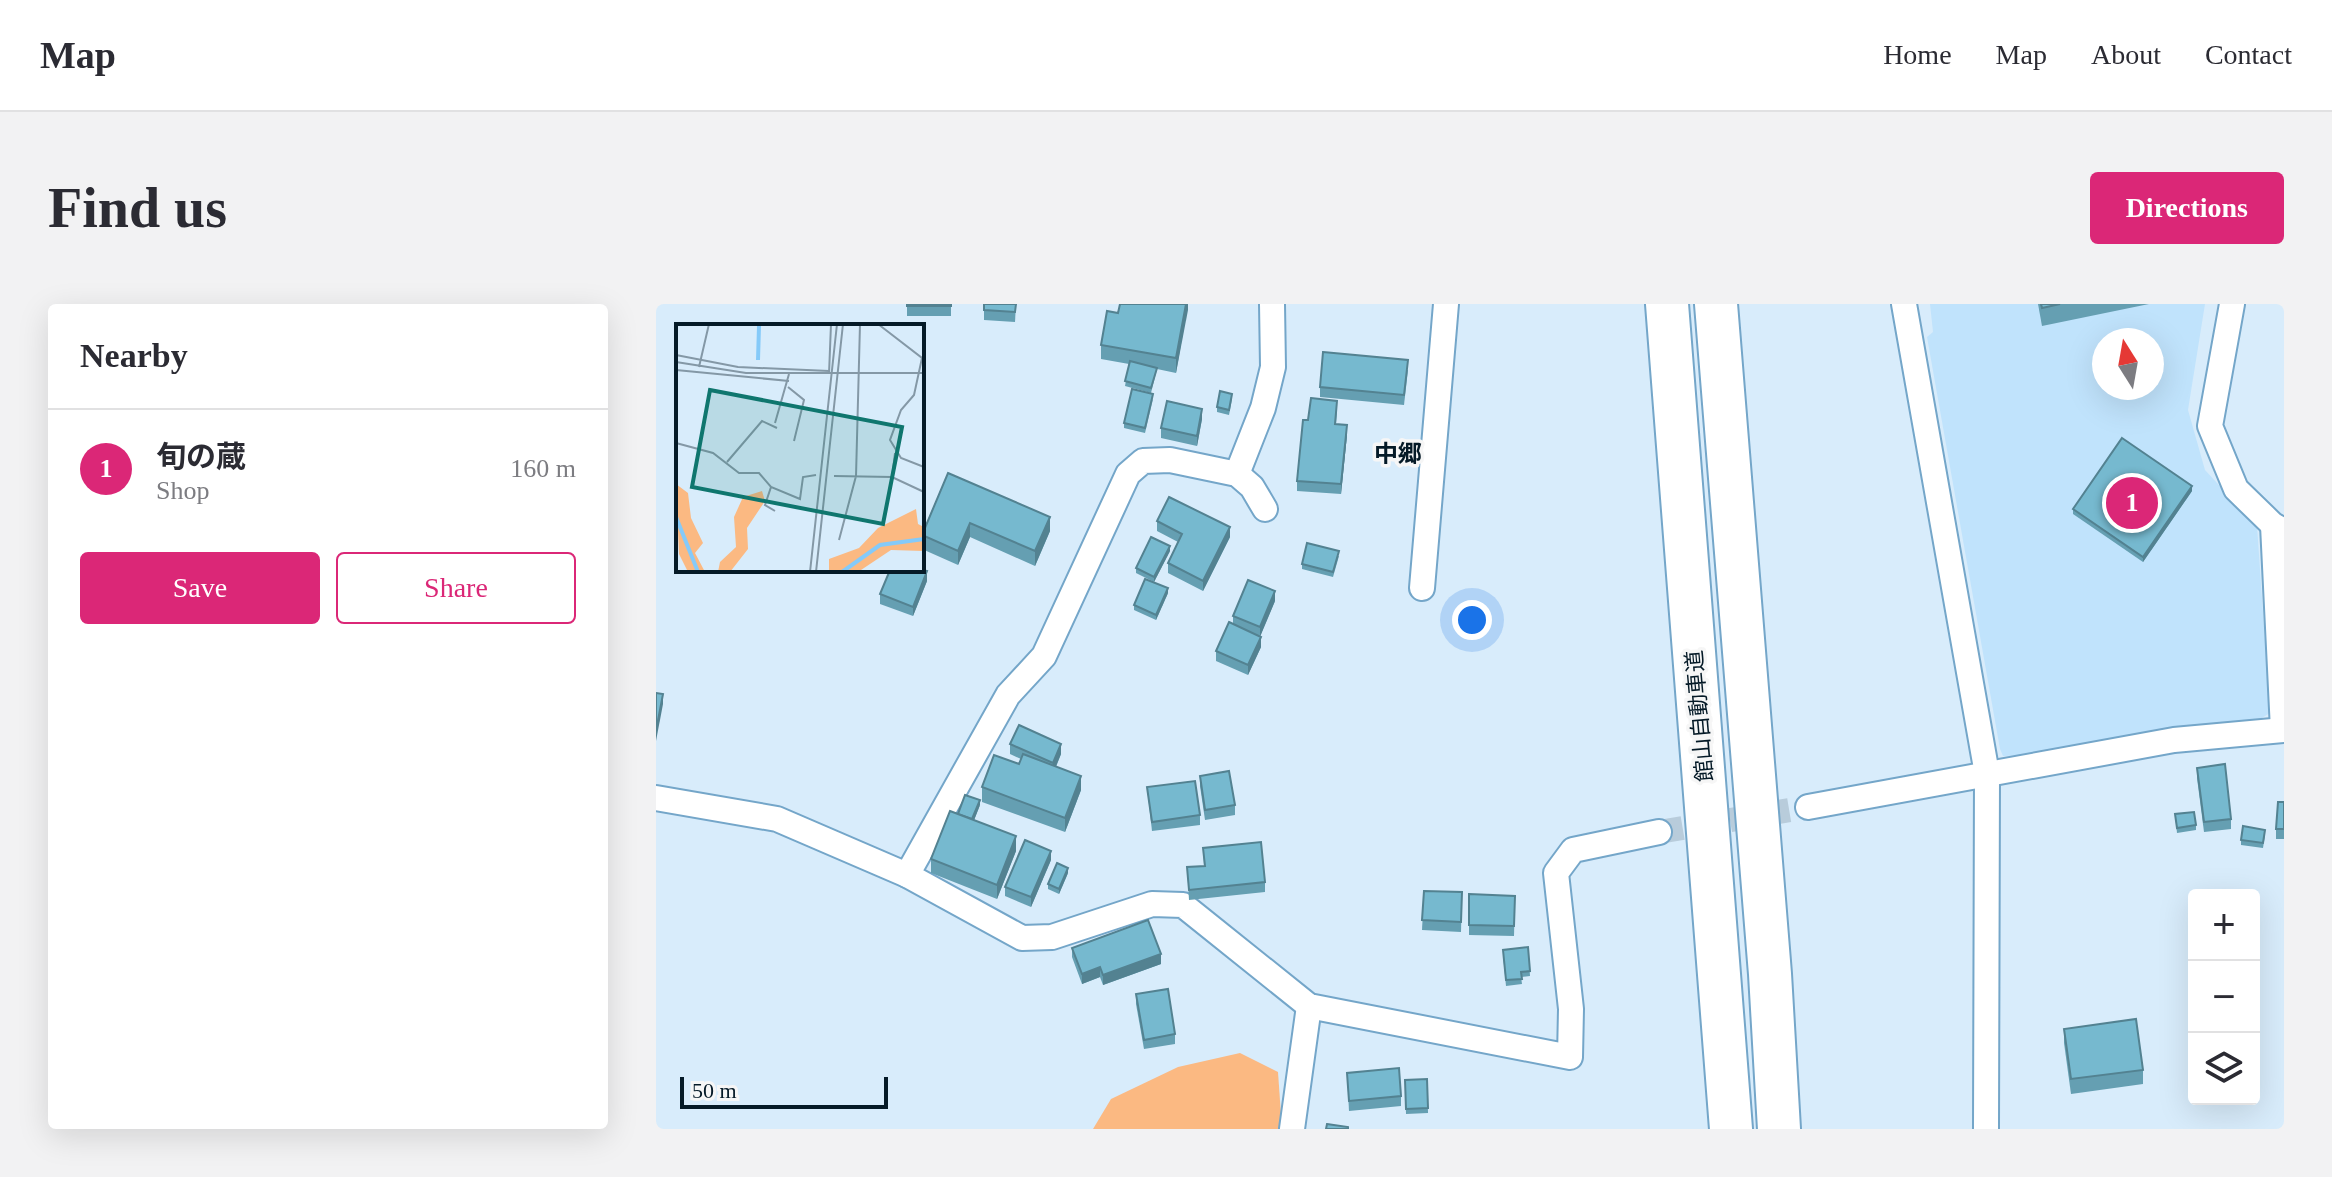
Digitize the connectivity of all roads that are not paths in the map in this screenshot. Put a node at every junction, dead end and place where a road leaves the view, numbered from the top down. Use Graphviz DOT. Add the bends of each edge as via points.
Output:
graph roads {
  1 [pos="1272,304"];
  2 [pos="1446,304"];
  3 [pos="1653,304"];
  4 [pos="1667,304"];
  5 [pos="1716,304"];
  6 [pos="1904,304"];
  7 [pos="2232,304"];
  8 [pos="1237,474"];
  9 [pos="1681,480"];
  10 [pos="1265,509"];
  11 [pos="2279,528"];
  12 [pos="1422,588"];
  13 [pos="2283,730"];
  14 [pos="1987,774"];
  15 [pos="656,798"];
  16 [pos="1808,807"];
  17 [pos="1659,832"];
  18 [pos="907,875"];
  19 [pos="1309,1006"];
  20 [pos="1292,1129"];
  21 [pos="1731,1129"];
  22 [pos="1779,1129"];
  23 [pos="1986,1129"];
  1 -- 8 [label="street" via="1273,367"];
  2 -- 12 [label="street"];
  3 -- 9 [label="highway"];
  4 -- 9 [label="highway, 館山自動車道"];
  5 -- 22 [label="highway"];
  6 -- 14 [label="street"];
  7 -- 11 [label="street" via="2210,426 2236,489"];
  8 -- 10 [label="street"];
  8 -- 18 [label="street" via="1170,460 1143,461 1128,474 1044,656 1008,695"];
  9 -- 21 [label="highway, 館山自動車道"];
  11 -- 13 [label="street"];
  13 -- 14 [label="street" via="2174,740"];
  14 -- 16 [label="street"];
  14 -- 23 [label="street"];
  15 -- 18 [label="street" via="777,819"];
  17 -- 19 [label="street" via="1573,850 1556,873 1571,1009 1570,1057"];
  18 -- 19 [label="street" via="1022,938 1052,937 1152,904 1183,905"];
  19 -- 20 [label="street"];
}
